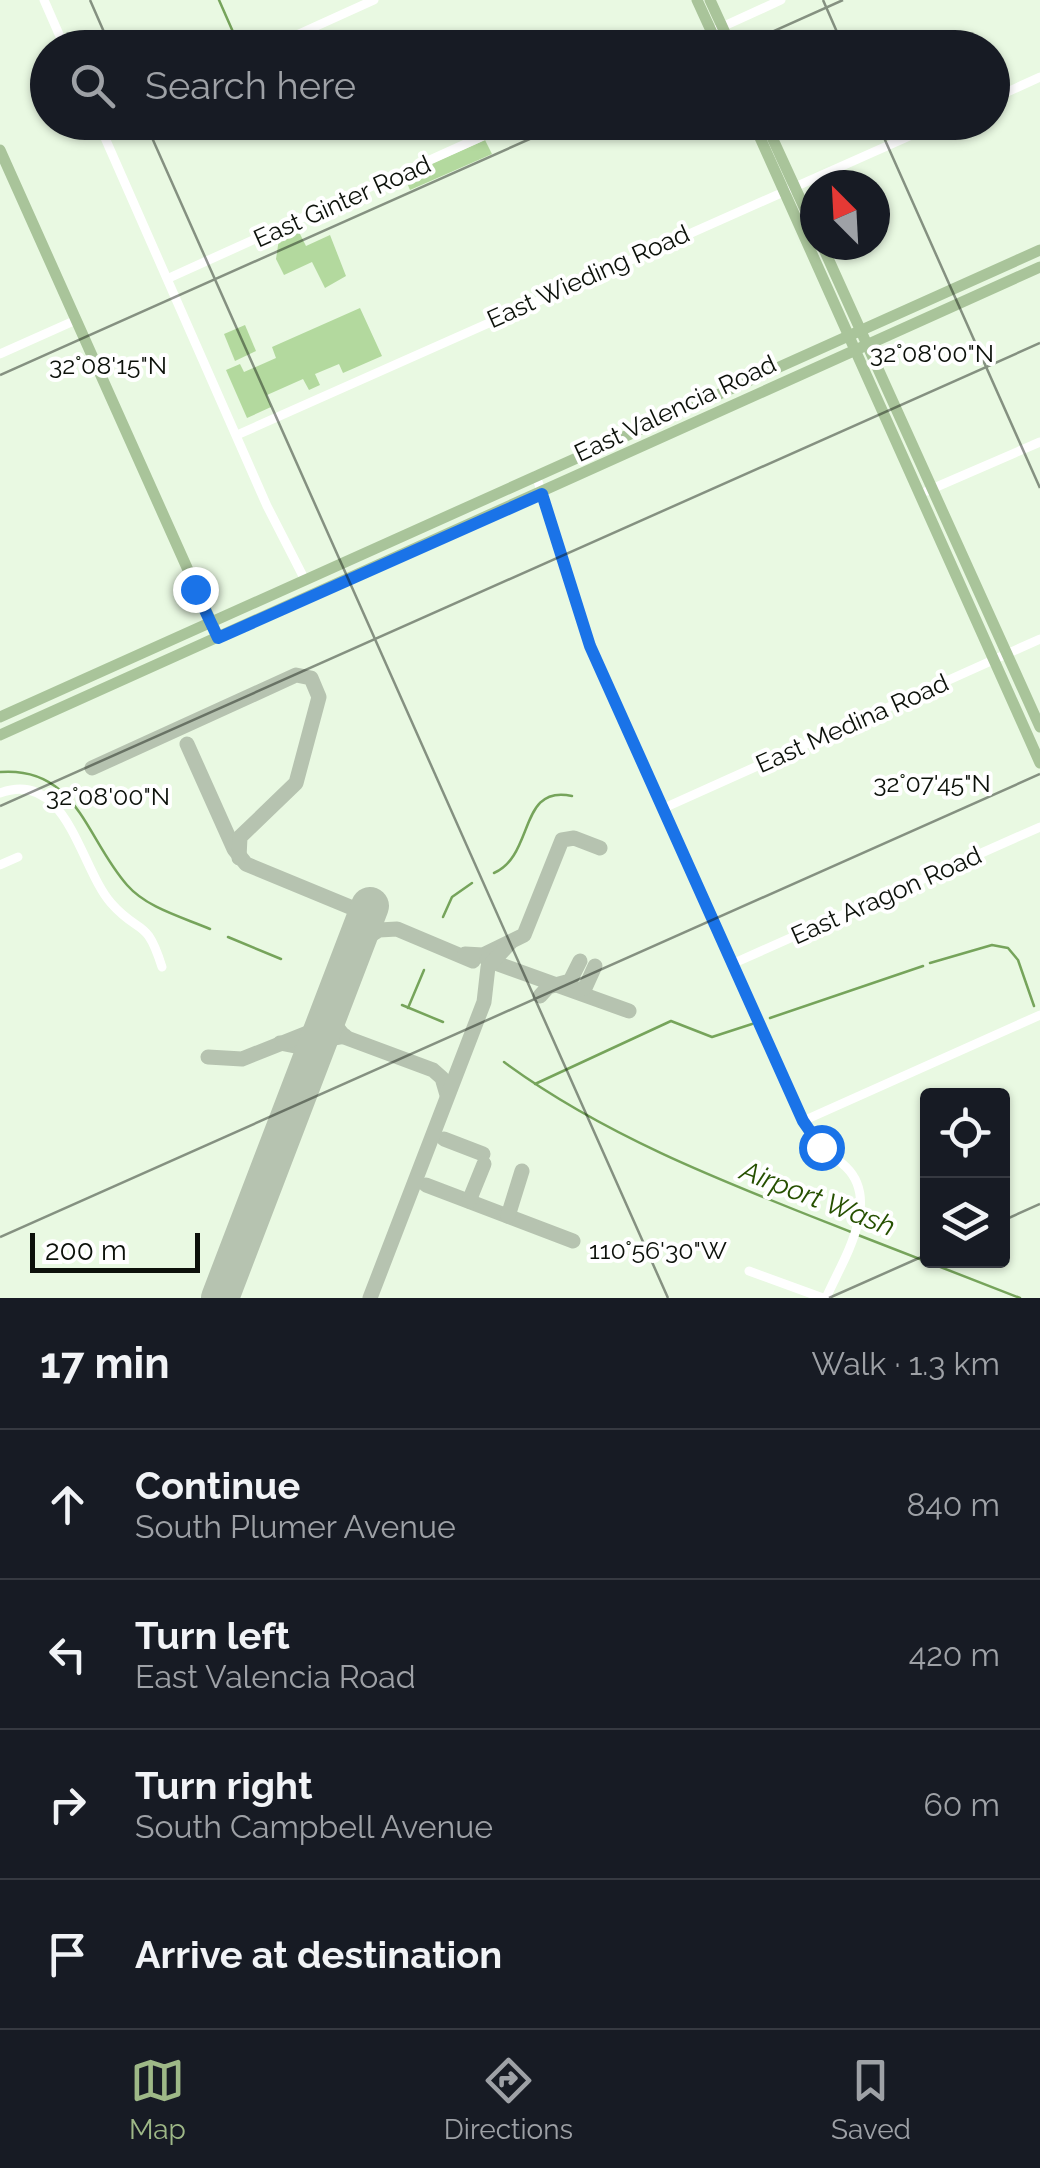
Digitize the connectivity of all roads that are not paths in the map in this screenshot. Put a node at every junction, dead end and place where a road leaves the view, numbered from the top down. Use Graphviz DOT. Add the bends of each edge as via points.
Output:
graph roads {
  1 [pos="44,0"];
  2 [pos="374,0"];
  3 [pos="697,0"];
  4 [pos="710,0"];
  5 [pos="782,0"];
  6 [pos="717,29"];
  7 [pos="57,30"];
  8 [pos="308,30"];
  9 [pos="1040,77"];
  10 [pos="1010,91"];
  11 [pos="106,140"];
  12 [pos="474,140"];
  13 [pos="763,140"];
  14 [pos="772,140"];
  15 [pos="900,140"];
  16 [pos="0,150"];
  17 [pos="789,189"];
  18 [pos="800,207"];
  19 [pos="1040,250"];
  20 [pos="1021,259"];
  21 [pos="829,260"];
  22 [pos="1040,268"];
  23 [pos="1027,273"];
  24 [pos="169,278"];
  25 [pos="76,320"];
  26 [pos="862,330"];
  27 [pos="848,336"];
  28 [pos="868,346"];
  29 [pos="856,352"];
  30 [pos="0,354"];
  31 [pos="704,400"];
  32 [pos="711,416"];
  33 [pos="237,435"];
  34 [pos="1040,442"];
  35 [pos="536,475"];
  36 [pos="933,488"];
  37 [pos="542,494"];
  38 [pos="920,494"];
  39 [pos="305,580"];
  40 [pos="210,621"];
  41 [pos="218,638"];
  42 [pos="1040,639"];
  43 [pos="1007,654"];
  44 [pos="993,660"];
  45 [pos="55,692"];
  46 [pos="62,708"];
  47 [pos="0,717"];
  48 [pos="1040,727"];
  49 [pos="0,735"];
  50 [pos="1040,763"];
  51 [pos="0,794"];
  52 [pos="664,808"];
  53 [pos="1040,826"];
  54 [pos="18,857"];
  55 [pos="0,865"];
  56 [pos="732,964"];
  57 [pos="162,967"];
  58 [pos="1040,1015"];
  59 [pos="803,1121"];
  60 [pos="749,1271"];
  61 [pos="824,1298"];
  1 -- 7 [label="street"];
  2 -- 8 [label="street"];
  3 -- 6 [label="main road"];
  4 -- 6 [label="main road"];
  5 -- 6 [label="street"];
  9 -- 10 [label="street"];
  11 -- 24 [label="street"];
  12 -- 24 [label="street, East Ginter Road"];
  13 -- 17 [label="main road"];
  14 -- 17 [label="main road"];
  15 -- 17 [label="street, East Wieding Road"];
  16 -- 25 [label="main road"];
  17 -- 18 [label="main road"];
  17 -- 27 [label="main road"];
  17 -- 33 [label="street, East Wieding Road"];
  19 -- 20 [label="main road, East Valencia Road"];
  20 -- 23 [label="main road"];
  20 -- 26 [label="main road, East Valencia Road"];
  21 -- 26 [label="main road"];
  22 -- 23 [label="main road, East Valencia Road"];
  23 -- 28 [label="main road, East Valencia Road"];
  24 -- 33 [label="street"];
  25 -- 30 [label="street"];
  25 -- 40 [label="main road"];
  26 -- 27 [label="main road, East Valencia Road"];
  26 -- 28 [label="main road"];
  27 -- 29 [label="main road"];
  27 -- 31 [label="main road, East Valencia Road"];
  28 -- 29 [label="main road, East Valencia Road"];
  28 -- 36 [label="main road"];
  29 -- 32 [label="main road, East Valencia Road"];
  29 -- 38 [label="main road"];
  31 -- 32 [label="main road"];
  31 -- 35 [label="main road, East Valencia Road"];
  32 -- 37 [label="main road, East Valencia Road"];
  33 -- 39 [label="street"];
  34 -- 36 [label="street"];
  35 -- 37 [label="street"];
  35 -- 39 [label="main road, East Valencia Road"];
  36 -- 38 [label="street"];
  36 -- 43 [label="main road"];
  37 -- 41 [label="main road, East Valencia Road"];
  37 -- 52 [label="street" via="590,646"];
  38 -- 44 [label="main road"];
  39 -- 40 [label="main road, East Valencia Road"];
  40 -- 41 [label="main road"];
  40 -- 45 [label="main road, East Valencia Road"];
  41 -- 46 [label="main road, East Valencia Road"];
  42 -- 43 [label="street, East Medina Road"];
  43 -- 44 [label="street, East Medina Road"];
  43 -- 48 [label="main road"];
  44 -- 50 [label="main road"];
  44 -- 52 [label="street, East Medina Road"];
  45 -- 46 [label="main road"];
  45 -- 47 [label="main road, East Valencia Road"];
  46 -- 49 [label="main road, East Valencia Road"];
  51 -- 57 [label="street" via="19,789 55,805 110,902 151,932"];
  52 -- 56 [label="street"];
  53 -- 56 [label="street, East Aragon Road"];
  54 -- 55 [label="street"];
  56 -- 59 [label="street"];
  58 -- 59 [label="street"];
  59 -- 61 [label="street" via="854,1177 862,1202"];
  60 -- 61 [label="street"];
}
